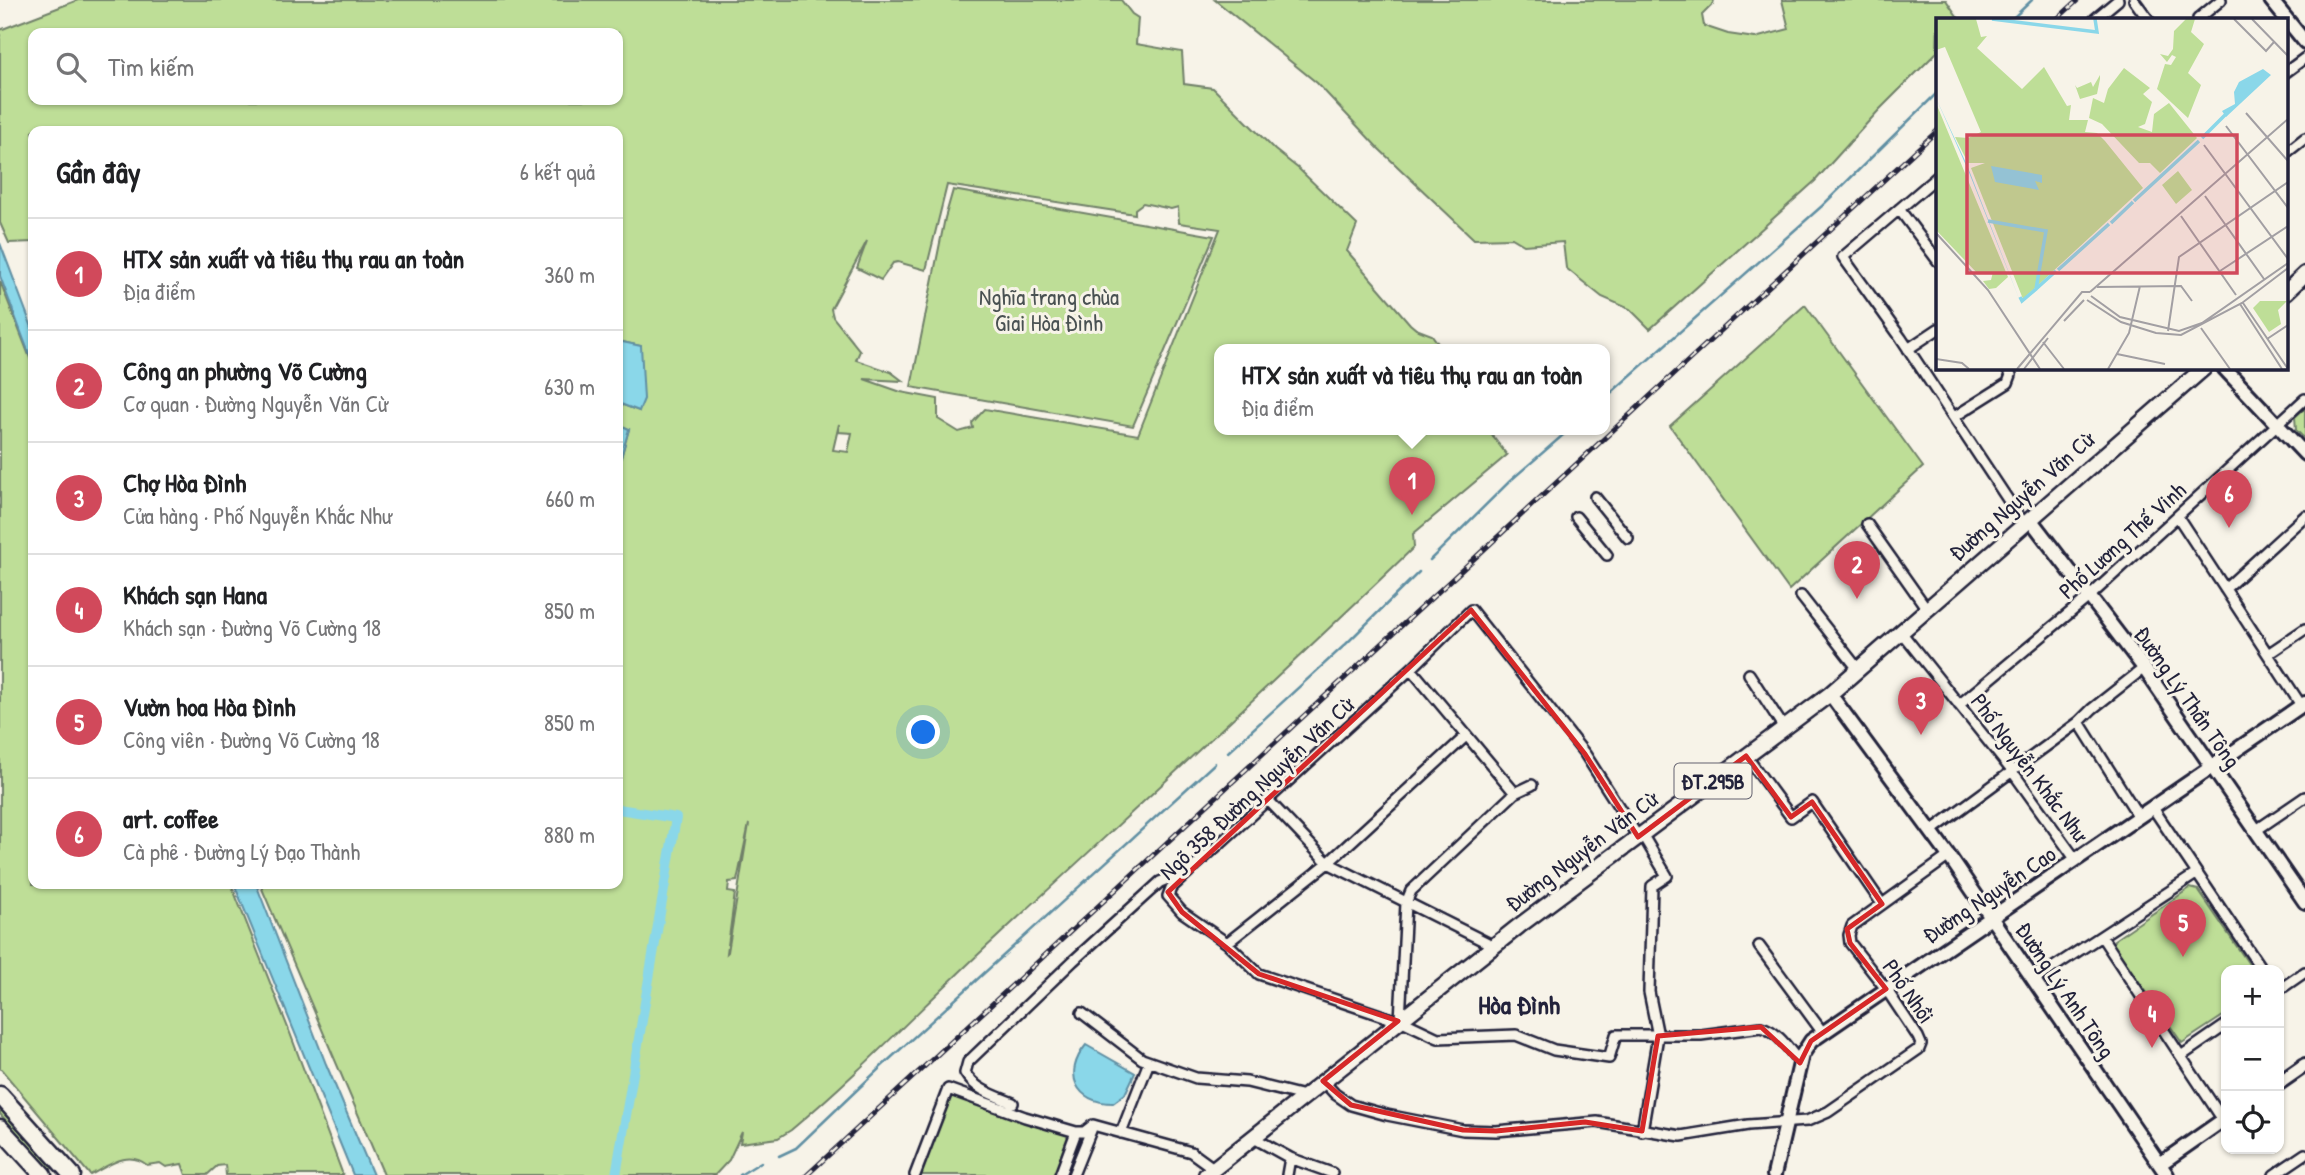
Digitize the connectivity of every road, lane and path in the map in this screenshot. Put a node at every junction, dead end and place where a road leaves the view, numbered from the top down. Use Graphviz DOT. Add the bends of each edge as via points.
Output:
graph roads {
  1 [pos="2118,0"];
  2 [pos="2134,0"];
  3 [pos="2221,0"];
  4 [pos="2270,0"];
  5 [pos="2096,18"];
  6 [pos="2147,18"];
  7 [pos="2200,18"];
  8 [pos="2285,18"];
  9 [pos="2288,22"];
  10 [pos="2305,42"];
  11 [pos="2305,58"];
  12 [pos="2288,71"];
  13 [pos="2305,138"];
  14 [pos="2288,151"];
  15 [pos="1936,177"];
  16 [pos="1899,209"];
  17 [pos="1936,254"];
  18 [pos="2305,274"];
  19 [pos="2288,290"];
  20 [pos="1936,330"];
  21 [pos="1908,349"];
  22 [pos="2008,369"];
  23 [pos="2203,369"];
  24 [pos="2225,369"];
  25 [pos="2305,399"];
  26 [pos="1954,417"];
  27 [pos="2277,425"];
  28 [pos="2305,454"];
  29 [pos="1595,498"];
  30 [pos="2305,516"];
  31 [pos="1576,517"];
  32 [pos="2178,517"];
  33 [pos="2027,522"];
  34 [pos="1867,524"];
  35 [pos="1628,538"];
  36 [pos="1606,555"];
  37 [pos="2225,589"];
  38 [pos="1801,596"];
  39 [pos="2090,596"];
  40 [pos="1927,609"];
  41 [pos="2305,629"];
  42 [pos="1900,632"];
  43 [pos="2268,654"];
  44 [pos="2144,668"];
  45 [pos="1411,669"];
  46 [pos="1858,669"];
  47 [pos="1749,674"];
  48 [pos="1829,694"];
  49 [pos="2303,704"];
  50 [pos="1959,705"];
  51 [pos="2079,722"];
  52 [pos="1784,728"];
  53 [pos="1466,736"];
  54 [pos="1746,756"];
  55 [pos="2211,767"];
  56 [pos="2012,771"];
  57 [pos="1532,785"];
  58 [pos="1515,793"];
  59 [pos="2305,797"];
  60 [pos="1269,801"];
  61 [pos="2153,808"];
  62 [pos="2139,817"];
  63 [pos="1931,831"];
  64 [pos="2255,831"];
  65 [pos="1640,835"];
  66 [pos="1949,856"];
  67 [pos="2076,860"];
  68 [pos="1328,863"];
  69 [pos="1193,868"];
  70 [pos="2196,874"];
  71 [pos="2305,902"];
  72 [pos="1406,903"];
  73 [pos="1882,904"];
  74 [pos="1992,918"];
  75 [pos="2102,937"];
  76 [pos="1227,943"];
  77 [pos="1494,946"];
  78 [pos="1759,946"];
  79 [pos="2259,965"];
  80 [pos="2305,972"];
  81 [pos="2034,980"];
  82 [pos="2284,987"];
  83 [pos="1886,989"];
  84 [pos="1082,1013"];
  85 [pos="1399,1021"];
  86 [pos="2222,1028"];
  87 [pos="1823,1033"];
  88 [pos="1658,1036"];
  89 [pos="2181,1056"];
  90 [pos="1149,1062"];
  91 [pos="1800,1063"];
  92 [pos="2305,1065"];
  93 [pos="2284,1080"];
  94 [pos="1323,1081"];
  95 [pos="0,1095"];
  96 [pos="1304,1096"];
  97 [pos="1013,1103"];
  98 [pos="2221,1113"];
  99 [pos="1786,1122"];
  100 [pos="2221,1122"];
  101 [pos="1093,1125"];
  102 [pos="0,1128"];
  103 [pos="1642,1131"];
  104 [pos="1076,1132"];
  105 [pos="1121,1133"];
  106 [pos="1252,1137"];
  107 [pos="2305,1154"];
  108 [pos="1290,1158"];
  109 [pos="2163,1170"];
  110 [pos="1209,1171"];
  111 [pos="1332,1173"];
  112 [pos="43,1175"];
  113 [pos="72,1175"];
  114 [pos="915,1175"];
  115 [pos="1060,1175"];
  116 [pos="1073,1175"];
  117 [pos="1287,1175"];
  118 [pos="1774,1175"];
  119 [pos="2274,1175"];
  1 -- 5 [label="street"];
  2 -- 6 [label="street"];
  3 -- 7 [label="street"];
  4 -- 8 [label="street"];
  9 -- 10 [label="street"];
  11 -- 12 [label="street"];
  13 -- 14 [label="street"];
  15 -- 16 [label="street"];
  16 -- 17 [label="street"];
  16 -- 21 [label="street, Đường Lý Thần Tông" via="1843,257"];
  18 -- 19 [label="main road"];
  20 -- 21 [label="street"];
  21 -- 26 [label="street, Đường Lý Thần Tông"];
  22 -- 26 [label="street" via="2008,383"];
  23 -- 33 [label="main road, Đường Nguyễn Văn Cừ / ĐT.295B"];
  24 -- 27 [label="street"];
  25 -- 27 [label="street, Phố Lương Thế Vinh"];
  26 -- 33 [label="street, Đường Lý Thần Tông" via="1992,479"];
  27 -- 28 [label="street"];
  27 -- 32 [label="street, Phố Lương Thế Vinh"];
  29 -- 35 [label="street"];
  30 -- 37 [label="street"];
  31 -- 36 [label="street"];
  32 -- 37 [label="street"];
  32 -- 39 [label="street, Phố Lương Thế Vinh"];
  33 -- 39 [label="street, Đường Lý Thần Tông"];
  33 -- 40 [label="main road, Đường Nguyễn Văn Cừ / ĐT.295B"];
  34 -- 40 [label="street"];
  37 -- 43 [label="street"];
  38 -- 46 [label="street"];
  39 -- 44 [label="street, Đường Lý Thần Tông"];
  39 -- 50 [label="street, Phố Lương Thế Vinh"];
  40 -- 42 [label="main road, Đường Nguyễn Văn Cừ / ĐT.295B"];
  41 -- 43 [label="street"];
  42 -- 46 [label="main road, Đường Nguyễn Văn Cừ / ĐT.295B"];
  42 -- 50 [label="street, Phố Nguyễn Khắc Như"];
  43 -- 49 [label="street"];
  44 -- 51 [label="street"];
  44 -- 55 [label="street, Đường Lý Thần Tông"];
  45 -- 53 [label="street"];
  45 -- 60 [label="street, Ngõ 358 Đường Nguyễn Văn Cừ"];
  45 -- 65 [label="street, Ngõ 358 Đường Nguyễn Văn Cừ" via="1471,610 1585,754"];
  46 -- 48 [label="main road, Đường Nguyễn Văn Cừ / ĐT.295B"];
  47 -- 52 [label="street"];
  48 -- 52 [label="main road, Đường Nguyễn Văn Cừ / ĐT.295B"];
  48 -- 63 [label="street, Đường Lý Anh Tông"];
  49 -- 55 [label="street, Đường Nguyễn Cao"];
  50 -- 56 [label="street, Phố Nguyễn Khắc Như"];
  51 -- 56 [label="street"];
  51 -- 62 [label="street"];
  52 -- 54 [label="main road, Đường Nguyễn Văn Cừ / ĐT.295B"];
  53 -- 58 [label="street"];
  53 -- 68 [label="street"];
  54 -- 65 [label="main road, Đường Nguyễn Văn Cừ / ĐT.295B"];
  54 -- 73 [label="street" via="1791,817 1812,802"];
  55 -- 61 [label="street, Đường Nguyễn Cao"];
  55 -- 64 [label="street, Đường Lý Thần Tông"];
  56 -- 63 [label="street"];
  56 -- 67 [label="street, Phố Nguyễn Khắc Như"];
  57 -- 58 [label="street"];
  58 -- 72 [label="street" via="1411,891"];
  59 -- 64 [label="street"];
  60 -- 68 [label="street"];
  60 -- 69 [label="street, Ngõ 358 Đường Nguyễn Văn Cừ"];
  61 -- 62 [label="street, Đường Nguyễn Cao"];
  61 -- 70 [label="street"];
  62 -- 67 [label="street, Đường Nguyễn Cao"];
  63 -- 66 [label="street, Đường Lý Anh Tông"];
  64 -- 71 [label="street, Đường Lý Thần Tông"];
  65 -- 77 [label="main road, Đường Nguyễn Văn Cừ / ĐT.295B"];
  65 -- 88 [label="street" via="1667,876 1654,883 1651,898 1649,992"];
  66 -- 73 [label="street, Phố Nhồi"];
  66 -- 74 [label="street, Đường Lý Anh Tông"];
  67 -- 74 [label="street, Đường Nguyễn Cao"];
  68 -- 72 [label="street"];
  68 -- 76 [label="street"];
  69 -- 76 [label="street, Ngõ 358 Đường Nguyễn Văn Cừ" via="1171,888 1168,898"];
  69 -- 97 [label="street" via="1160,882 968,1062 965,1073 972,1082"];
  70 -- 75 [label="street"];
  70 -- 79 [label="street"];
  72 -- 77 [label="street"];
  72 -- 85 [label="street"];
  73 -- 83 [label="street, Phố Nhồi" via="1852,926 1849,935 1850,943"];
  74 -- 81 [label="street, Đường Lý Anh Tông"];
  74 -- 83 [label="street, Đường Nguyễn Cao"];
  75 -- 81 [label="street"];
  75 -- 89 [label="street"];
  76 -- 85 [label="street, Ngõ 358 Đường Nguyễn Văn Cừ" via="1259,974"];
  77 -- 85 [label="main road, Đường Nguyễn Văn Cừ / ĐT.295B"];
  78 -- 87 [label="street"];
  80 -- 82 [label="street"];
  81 -- 109 [label="street, Đường Lý Anh Tông"];
  83 -- 87 [label="street, Đường Nguyễn Cao"];
  83 -- 99 [label="street, Phố Nhồi" via="1918,1037 1917,1052 1828,1112 1807,1121"];
  84 -- 90 [label="street"];
  85 -- 88 [label="street, Ngõ 358 Đường Nguyễn Văn Cừ" via="1438,1038 1516,1035 1554,1050 1603,1058 1611,1055 1616,1035"];
  85 -- 94 [label="main road, Đường Nguyễn Văn Cừ / ĐT.295B"];
  86 -- 89 [label="street"];
  87 -- 91 [label="street, Đường Nguyễn Cao" via="1811,1041"];
  88 -- 91 [label="street" via="1761,1027"];
  88 -- 103 [label="street"];
  89 -- 98 [label="street"];
  90 -- 96 [label="street" via="1196,1078 1247,1082"];
  90 -- 105 [label="street"];
  91 -- 99 [label="street, Đường Nguyễn Cao"];
  92 -- 93 [label="street"];
  94 -- 96 [label="main road, Đường Nguyễn Văn Cừ / ĐT.295B"];
  94 -- 103 [label="street" via="1351,1105 1463,1130 1585,1122"];
  95 -- 113 [label="highway"];
  96 -- 106 [label="main road, Đường Nguyễn Văn Cừ / ĐT.295B"];
  99 -- 103 [label="street" via="1681,1136"];
  99 -- 118 [label="street, Đường Nguyễn Cao"];
  100 -- 109 [label="street"];
  101 -- 104 [label="street"];
  101 -- 105 [label="street"];
  101 -- 116 [label="street"];
  102 -- 112 [label="highway"];
  104 -- 114 [label="street" via="948,1089"];
  104 -- 115 [label="street"];
  105 -- 110 [label="street" via="1191,1152"];
  106 -- 108 [label="street"];
  106 -- 110 [label="main road, Đường Nguyễn Văn Cừ / ĐT.295B"];
  107 -- 119 [label="street"];
  108 -- 111 [label="street"];
  108 -- 117 [label="street"];
}
